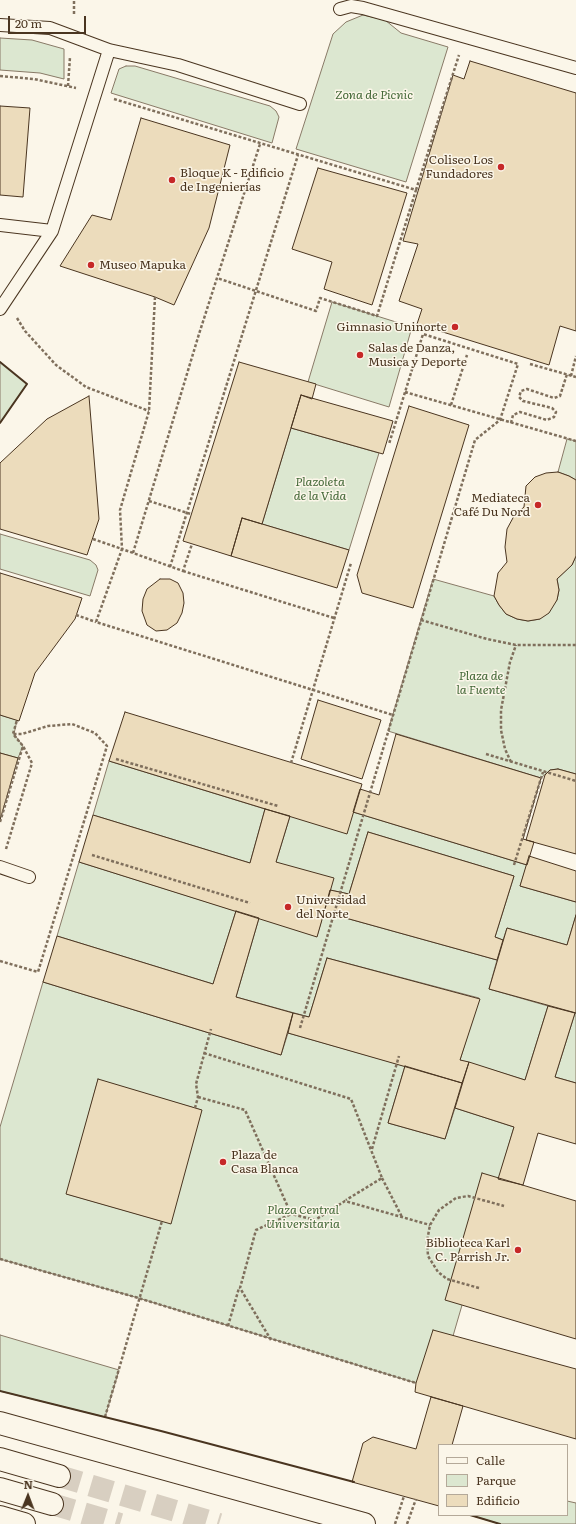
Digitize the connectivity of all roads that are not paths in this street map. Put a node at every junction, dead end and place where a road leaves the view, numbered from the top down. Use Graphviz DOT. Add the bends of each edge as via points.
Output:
graph roads {
  1 [pos="340,9"];
  2 [pos="0,25"];
  3 [pos="108,50"];
  4 [pos="576,68"];
  5 [pos="300,104"];
  6 [pos="0,225"];
  7 [pos="52,230"];
  8 [pos="2,306"];
  9 [pos="0,867"];
  10 [pos="29,876"];
  11 [pos="0,1423"];
  12 [pos="0,1460"];
  13 [pos="59,1476"];
  14 [pos="0,1489"];
  15 [pos="52,1504"];
  16 [pos="0,1517"];
  17 [pos="24,1524"];
  18 [pos="364,1524"];
  1 -- 4 [label="lane" via="351,6 363,8"];
  2 -- 3 [label="lane" via="50,28"];
  3 -- 5 [label="lane" via="178,65"];
  3 -- 7 [label="lane"];
  6 -- 7 [label="lane"];
  7 -- 8 [label="lane"];
  9 -- 10 [label="lane"];
  11 -- 18 [label="main road"];
  12 -- 13 [label="main road"];
  14 -- 15 [label="main road"];
  16 -- 17 [label="main road"];
}
